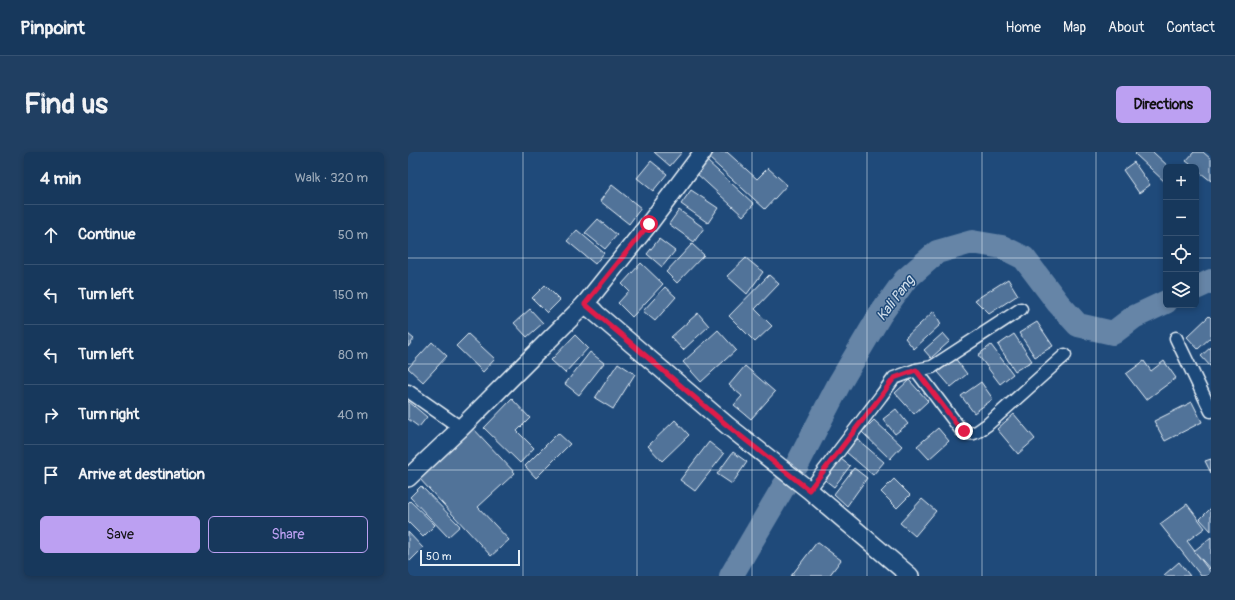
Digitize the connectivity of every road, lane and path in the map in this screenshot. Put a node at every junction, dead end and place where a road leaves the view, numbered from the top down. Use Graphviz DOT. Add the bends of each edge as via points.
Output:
graph roads {
  1 [pos="703,152"];
  2 [pos="585,304"];
  3 [pos="1021,309"];
  4 [pos="1176,338"];
  5 [pos="1064,355"];
  6 [pos="916,370"];
  7 [pos="408,391"];
  8 [pos="1211,410"];
  9 [pos="728,426"];
  10 [pos="461,428"];
  11 [pos="408,478"];
  12 [pos="809,490"];
  13 [pos="910,576"];
  1 -- 2 [label="street"];
  2 -- 9 [label="street"];
  2 -- 10 [label="street"];
  3 -- 6 [label="street" via="932,367"];
  4 -- 8 [label="street"];
  5 -- 6 [label="street" via="987,425 971,434 961,430"];
  6 -- 12 [label="street" via="894,378"];
  7 -- 10 [label="street"];
  9 -- 12 [label="street"];
  9 -- 12 [label="street"];
  10 -- 11 [label="street"];
  12 -- 13 [label="street"];
}
